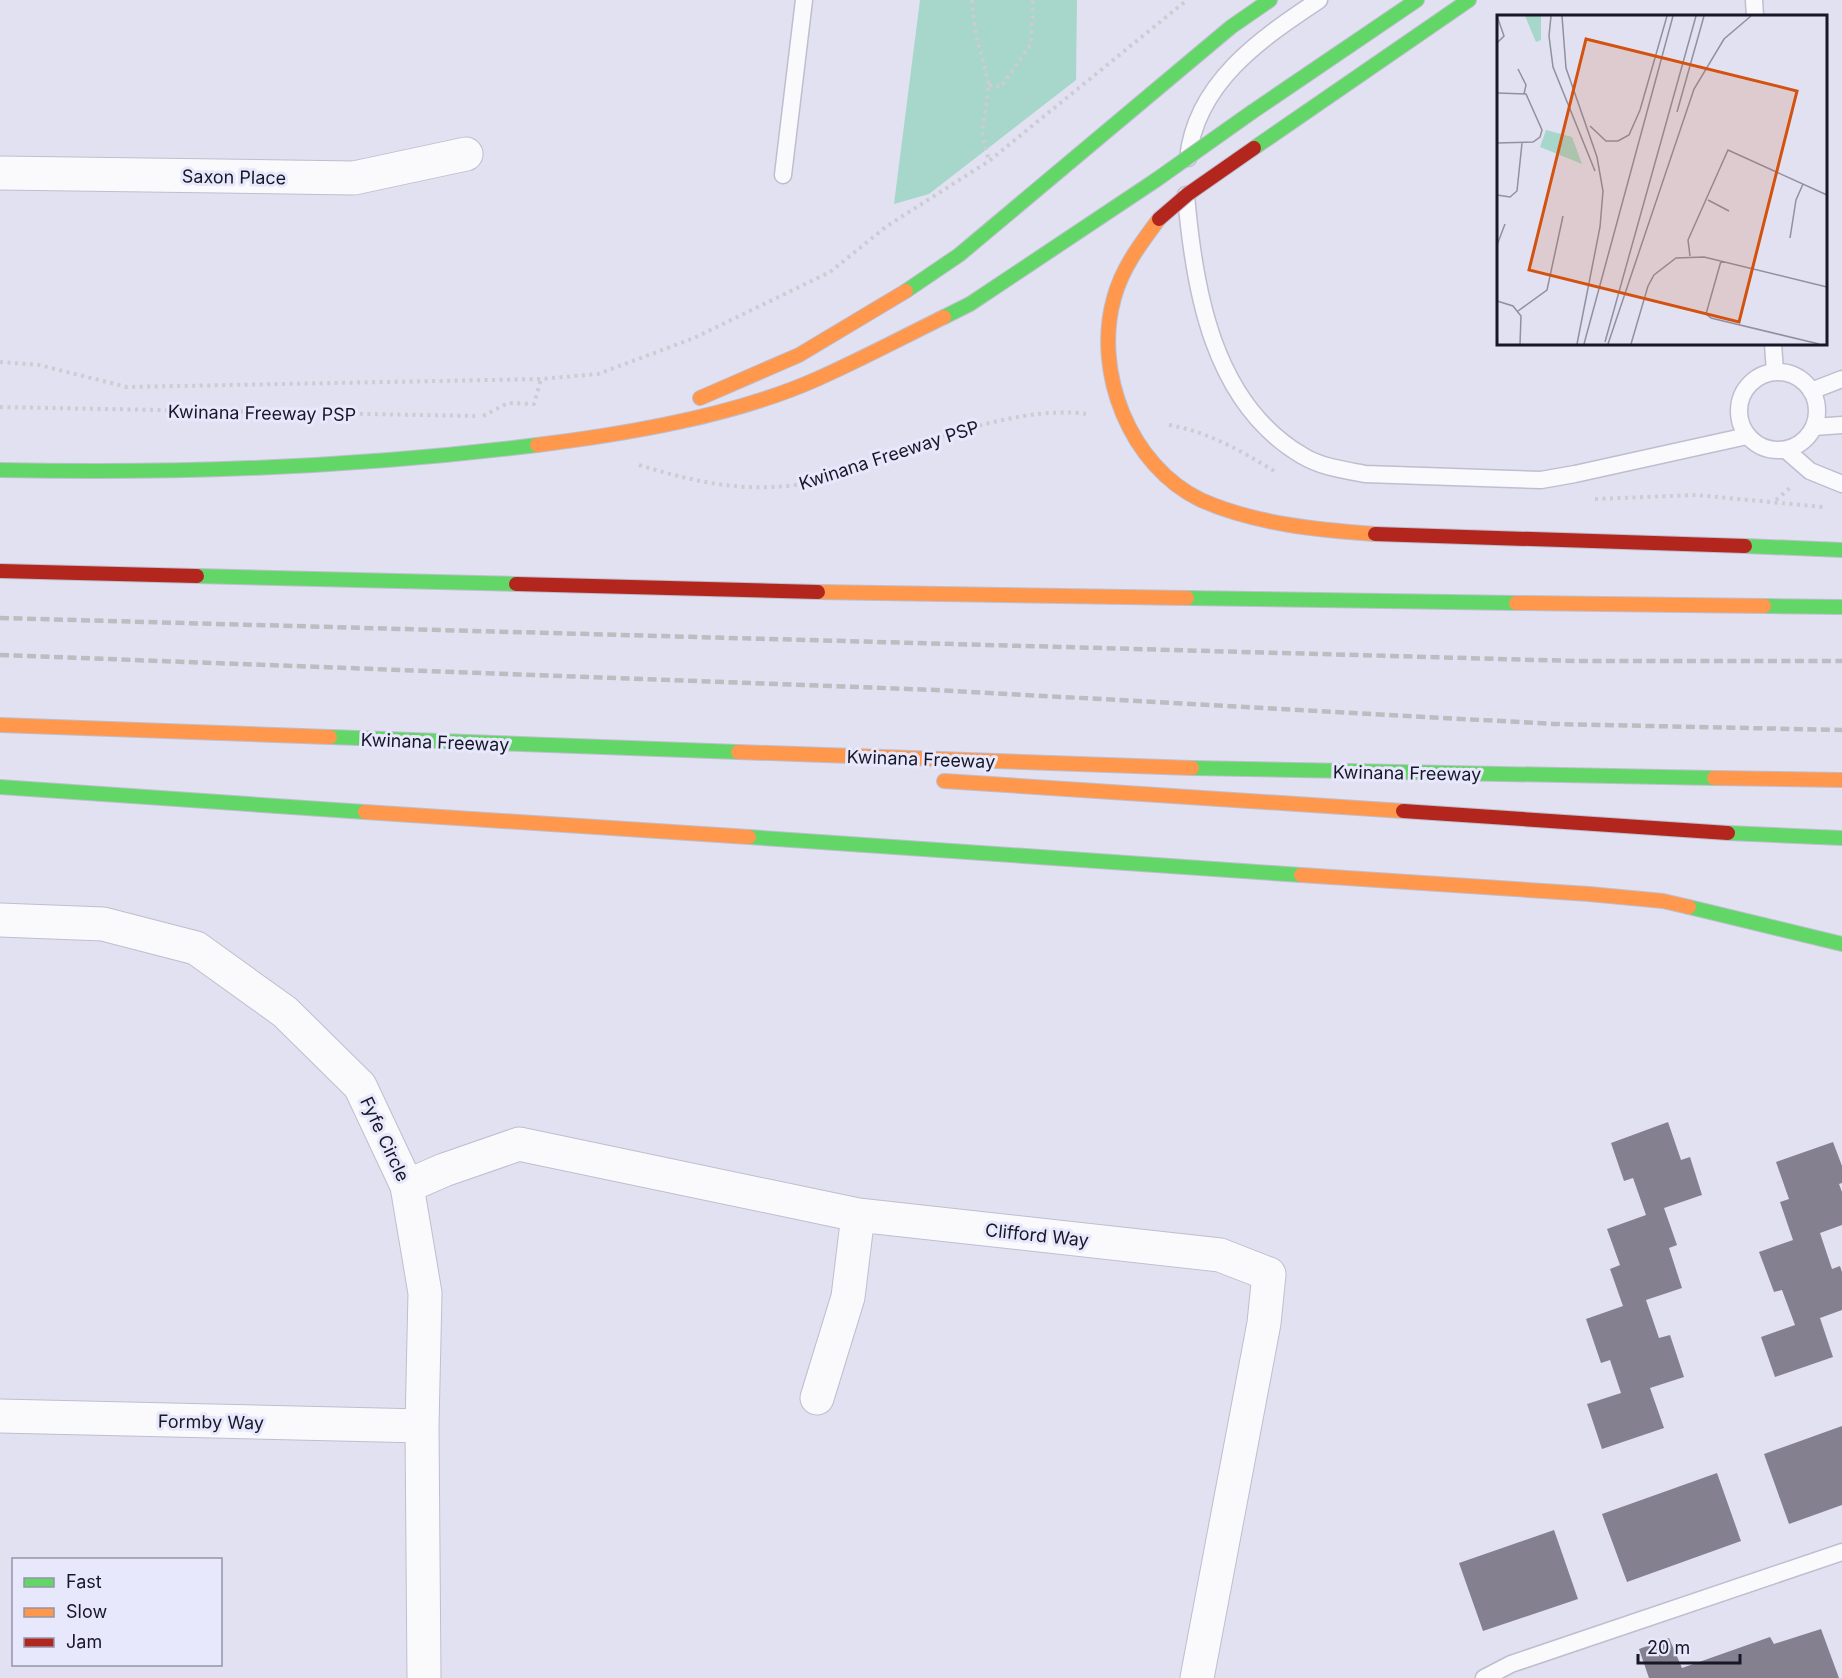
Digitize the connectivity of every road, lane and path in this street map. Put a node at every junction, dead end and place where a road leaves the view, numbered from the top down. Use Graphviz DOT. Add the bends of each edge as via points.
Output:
graph roads {
  1 [pos="804,0"];
  2 [pos="972,0"];
  3 [pos="1034,0"];
  4 [pos="1187,0"];
  5 [pos="1270,0"];
  6 [pos="1318,0"];
  7 [pos="1417,0"];
  8 [pos="1469,0"];
  9 [pos="1754,0"];
  10 [pos="1755,15"];
  11 [pos="989,85"];
  12 [pos="466,154"];
  13 [pos="989,161"];
  14 [pos="0,174"];
  15 [pos="783,175"];
  16 [pos="1773,345"];
  17 [pos="0,362"];
  18 [pos="1775,372"];
  19 [pos="541,379"];
  20 [pos="1842,379"];
  21 [pos="1811,391"];
  22 [pos="0,407"];
  23 [pos="1098,415"];
  24 [pos="482,416"];
  25 [pos="488,419"];
  26 [pos="1842,425"];
  27 [pos="1814,427"];
  28 [pos="632,428"];
  29 [pos="1747,436"];
  30 [pos="1786,450"];
  31 [pos="633,463"];
  32 [pos="0,470"];
  33 [pos="1842,484"];
  34 [pos="1842,550"];
  35 [pos="0,571"];
  36 [pos="1842,607"];
  37 [pos="0,725"];
  38 [pos="230,735"];
  39 [pos="683,764"];
  40 [pos="1842,780"];
  41 [pos="934,781"];
  42 [pos="0,787"];
  43 [pos="1842,837"];
  44 [pos="0,920"];
  45 [pos="1842,944"];
  46 [pos="407,1186"];
  47 [pos="858,1215"];
  48 [pos="817,1398"];
  49 [pos="0,1416"];
  50 [pos="422,1426"];
  51 [pos="1842,1552"];
  52 [pos="424,1678"];
  53 [pos="1197,1678"];
  54 [pos="1484,1678"];
  1 -- 15 [label="lane"];
  2 -- 11 [label="path"];
  3 -- 11 [label="path" via="1031,44 1001,87"];
  4 -- 13 [label="path"];
  5 -- 28 [label="highway" via="1223,34 959,255 881,308 799,355"];
  6 -- 29 [label="lane" via="1229,68 1208,97 1190,136 1185,180 1193,258 1222,364 1253,414 1304,457 1365,474 1540,480"];
  7 -- 28 [label="highway, bridge" via="970,304 815,380 724,410"];
  8 -- 34 [label="highway, bridge" via="1188,194 1159,219 1136,247 1113,295 1109,321 1110,372 1131,432 1170,479 1199,498 1251,518 1296,526 1410,538"];
  9 -- 10 [label="lane"];
  11 -- 13 [label="path" via="982,132"];
  12 -- 14 [label="street, Saxon Place" via="354,178"];
  13 -- 19 [label="path" via="887,226 830,272 771,303 694,338 598,374"];
  16 -- 18 [label="lane"];
  17 -- 19 [label="path" via="39,365 127,387"];
  18 -- 21 [label="lane" via="1796,376"];
  18 -- 29 [label="lane" via="1753,380 1745,390 1738,413"];
  19 -- 24 [label="path" via="534,404 508,403"];
  20 -- 21 [label="lane"];
  21 -- 27 [label="lane" via="1817,409"];
  22 -- 24 [label="path, Kwinana Freeway PSP"];
  23 -- 31 [label="path, Kwinana Freeway PSP" via="1031,414 971,428 796,486 765,489 713,485"];
  24 -- 25 [label="path, Kwinana Freeway PSP"];
  26 -- 27 [label="lane"];
  27 -- 30 [label="lane" via="1803,442"];
  28 -- 32 [label="highway" via="596,438 450,456 130,473"];
  29 -- 30 [label="lane" via="1764,448"];
  30 -- 33 [label="lane" via="1810,471"];
  35 -- 36 [label="highway" via="950,595"];
  37 -- 38 [label="highway, Kwinana Freeway"];
  38 -- 39 [label="highway"];
  38 -- 40 [label="highway, Kwinana Freeway" via="1180,768"];
  41 -- 43 [label="highway"];
  42 -- 45 [label="highway" via="1589,894 1663,902"];
  44 -- 46 [label="street, Fyfe Circle" via="103,924 196,948 285,1012 360,1086"];
  46 -- 47 [label="street, Clifford Way" via="519,1144"];
  46 -- 50 [label="street, Fyfe Circle" via="425,1293"];
  47 -- 48 [label="street" via="848,1297"];
  47 -- 53 [label="street, Clifford Way" via="1220,1255 1269,1274 1264,1323"];
  49 -- 50 [label="street, Formby Way"];
  50 -- 52 [label="street, Fyfe Circle"];
  51 -- 54 [label="lane" via="1511,1664"];
}
